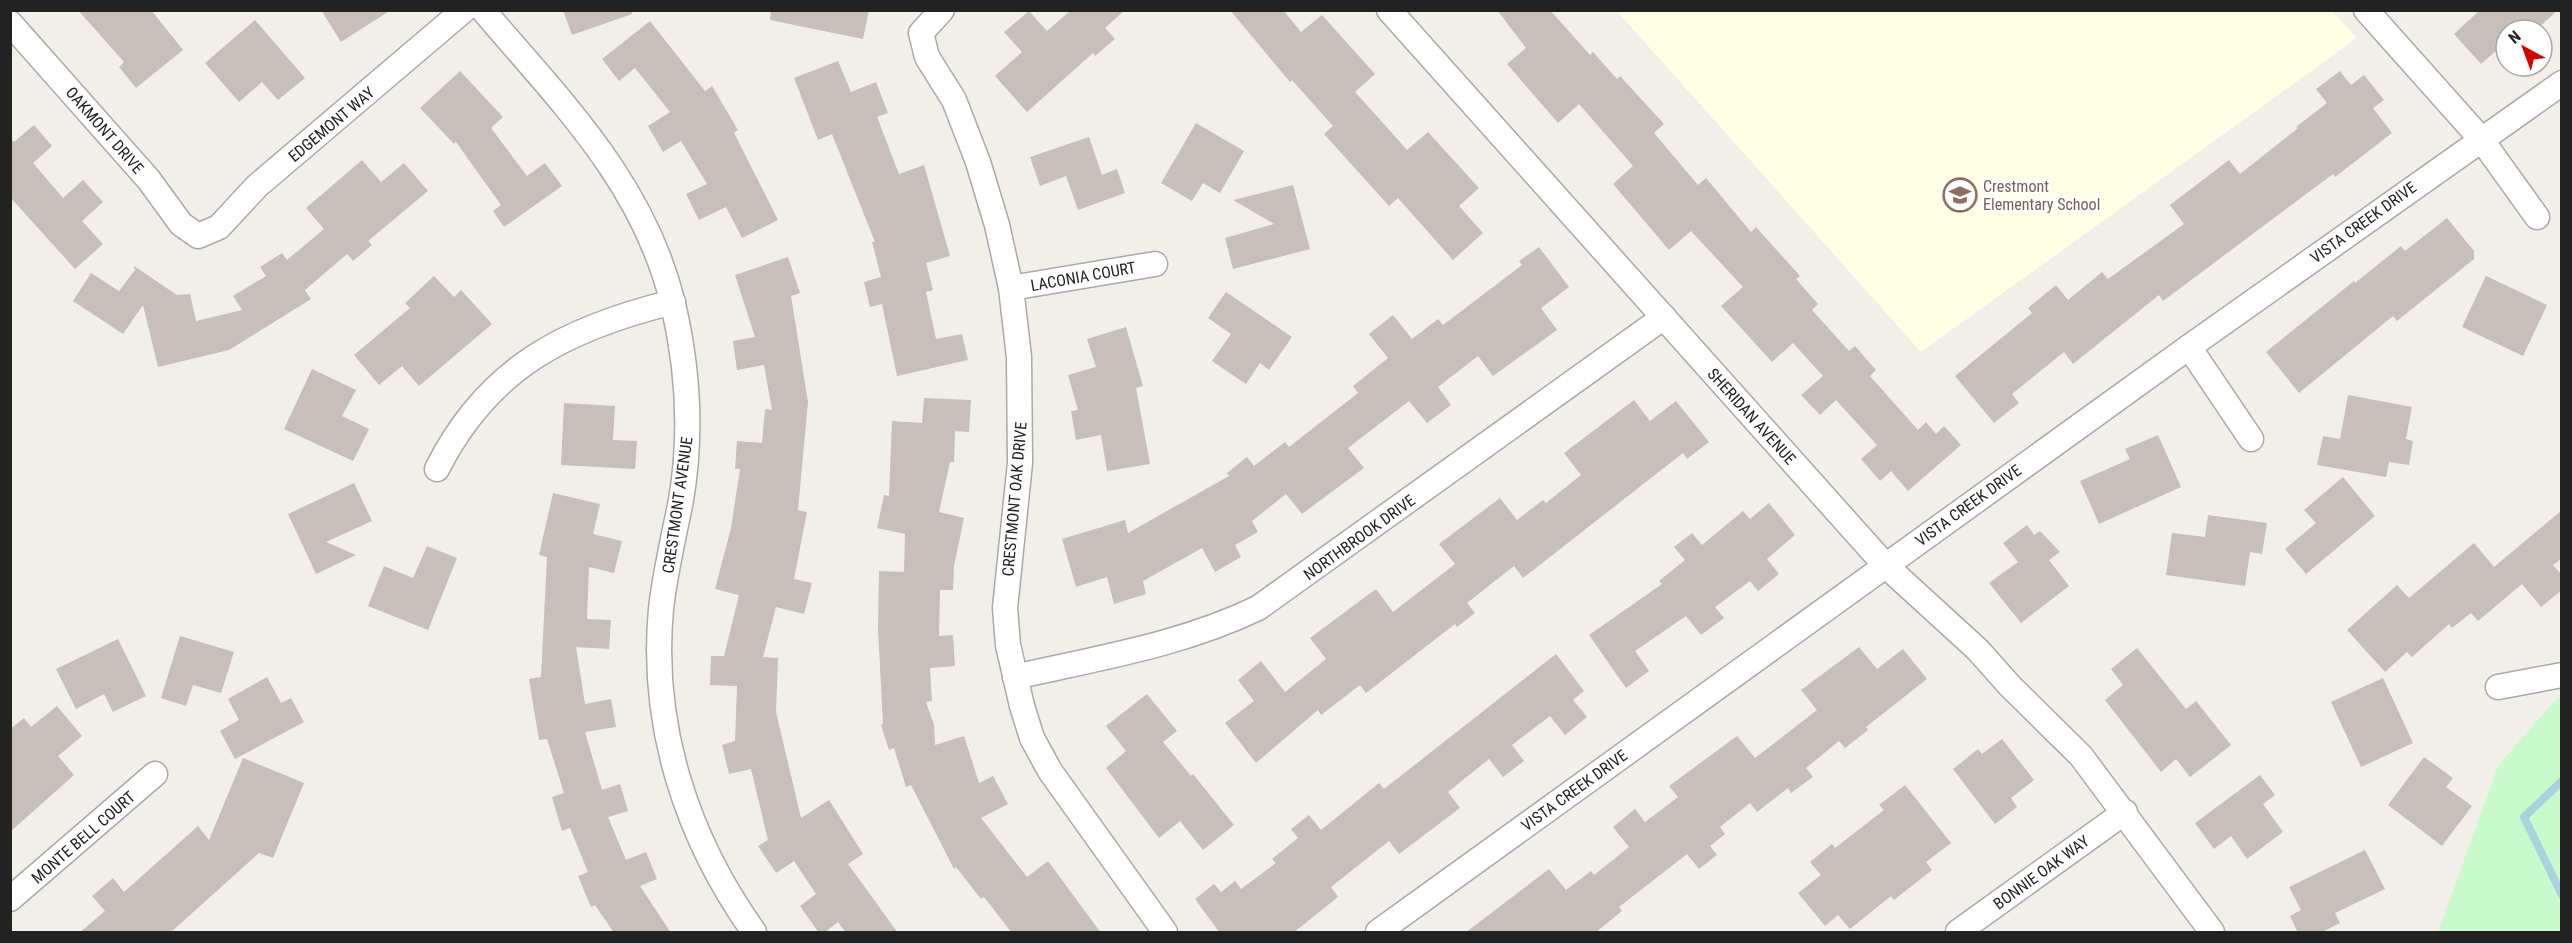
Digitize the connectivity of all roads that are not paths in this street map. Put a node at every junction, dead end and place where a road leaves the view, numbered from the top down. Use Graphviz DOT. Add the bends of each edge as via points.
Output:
graph roads {
  1 [pos="464,10"];
  2 [pos="483,10"];
  3 [pos="942,10"];
  4 [pos="1389,10"];
  5 [pos="2366,10"];
  6 [pos="10,23"];
  7 [pos="2562,83"];
  8 [pos="2481,139"];
  9 [pos="2536,217"];
  10 [pos="198,236"];
  11 [pos="1155,264"];
  12 [pos="1011,288"];
  13 [pos="673,302"];
  14 [pos="1664,317"];
  15 [pos="2189,347"];
  16 [pos="2251,439"];
  17 [pos="438,469"];
  18 [pos="1886,565"];
  19 [pos="2562,675"];
  20 [pos="1015,677"];
  21 [pos="2498,687"];
  22 [pos="156,774"];
  23 [pos="2125,812"];
  24 [pos="10,899"];
  25 [pos="754,933"];
  26 [pos="1165,933"];
  27 [pos="1378,933"];
  28 [pos="1958,933"];
  29 [pos="2212,933"];
  1 -- 10 [label="street, EDGEMONT WAY" via="257,186 219,227"];
  2 -- 13 [label="street, CRESTMONT AVENUE" via="613,168 643,223"];
  3 -- 12 [label="street, CRESTMONT OAK DRIVE" via="921,33 927,57 954,100 978,162"];
  4 -- 14 [label="street, SHERIDAN AVENUE"];
  5 -- 8 [label="street"];
  6 -- 10 [label="street, OAKMONT DRIVE" via="149,180 181,224"];
  7 -- 8 [label="street, VISTA CREEK DRIVE"];
  8 -- 9 [label="street"];
  8 -- 15 [label="street, VISTA CREEK DRIVE"];
  11 -- 12 [label="street, LACONIA COURT"];
  12 -- 20 [label="street, CRESTMONT OAK DRIVE" via="1019,357 1020,463 1005,608"];
  13 -- 17 [label="street" via="598,324 547,348 468,418"];
  13 -- 25 [label="street, CRESTMONT AVENUE" via="688,420 681,498 661,610 659,651 664,718 676,772 702,846"];
  14 -- 18 [label="street, SHERIDAN AVENUE"];
  14 -- 20 [label="street, NORTHBROOK DRIVE" via="1258,608 1218,627 1164,644"];
  15 -- 16 [label="street"];
  15 -- 18 [label="street, VISTA CREEK DRIVE"];
  18 -- 23 [label="street, SHERIDAN AVENUE" via="1978,650 2081,756"];
  18 -- 27 [label="street, VISTA CREEK DRIVE"];
  19 -- 21 [label="street"];
  20 -- 26 [label="street, CRESTMONT OAK DRIVE" via="1032,738 1050,771"];
  22 -- 24 [label="street, MONTE BELL COURT"];
  23 -- 28 [label="street, BONNIE OAK WAY"];
  23 -- 29 [label="street, SHERIDAN AVENUE"];
}
